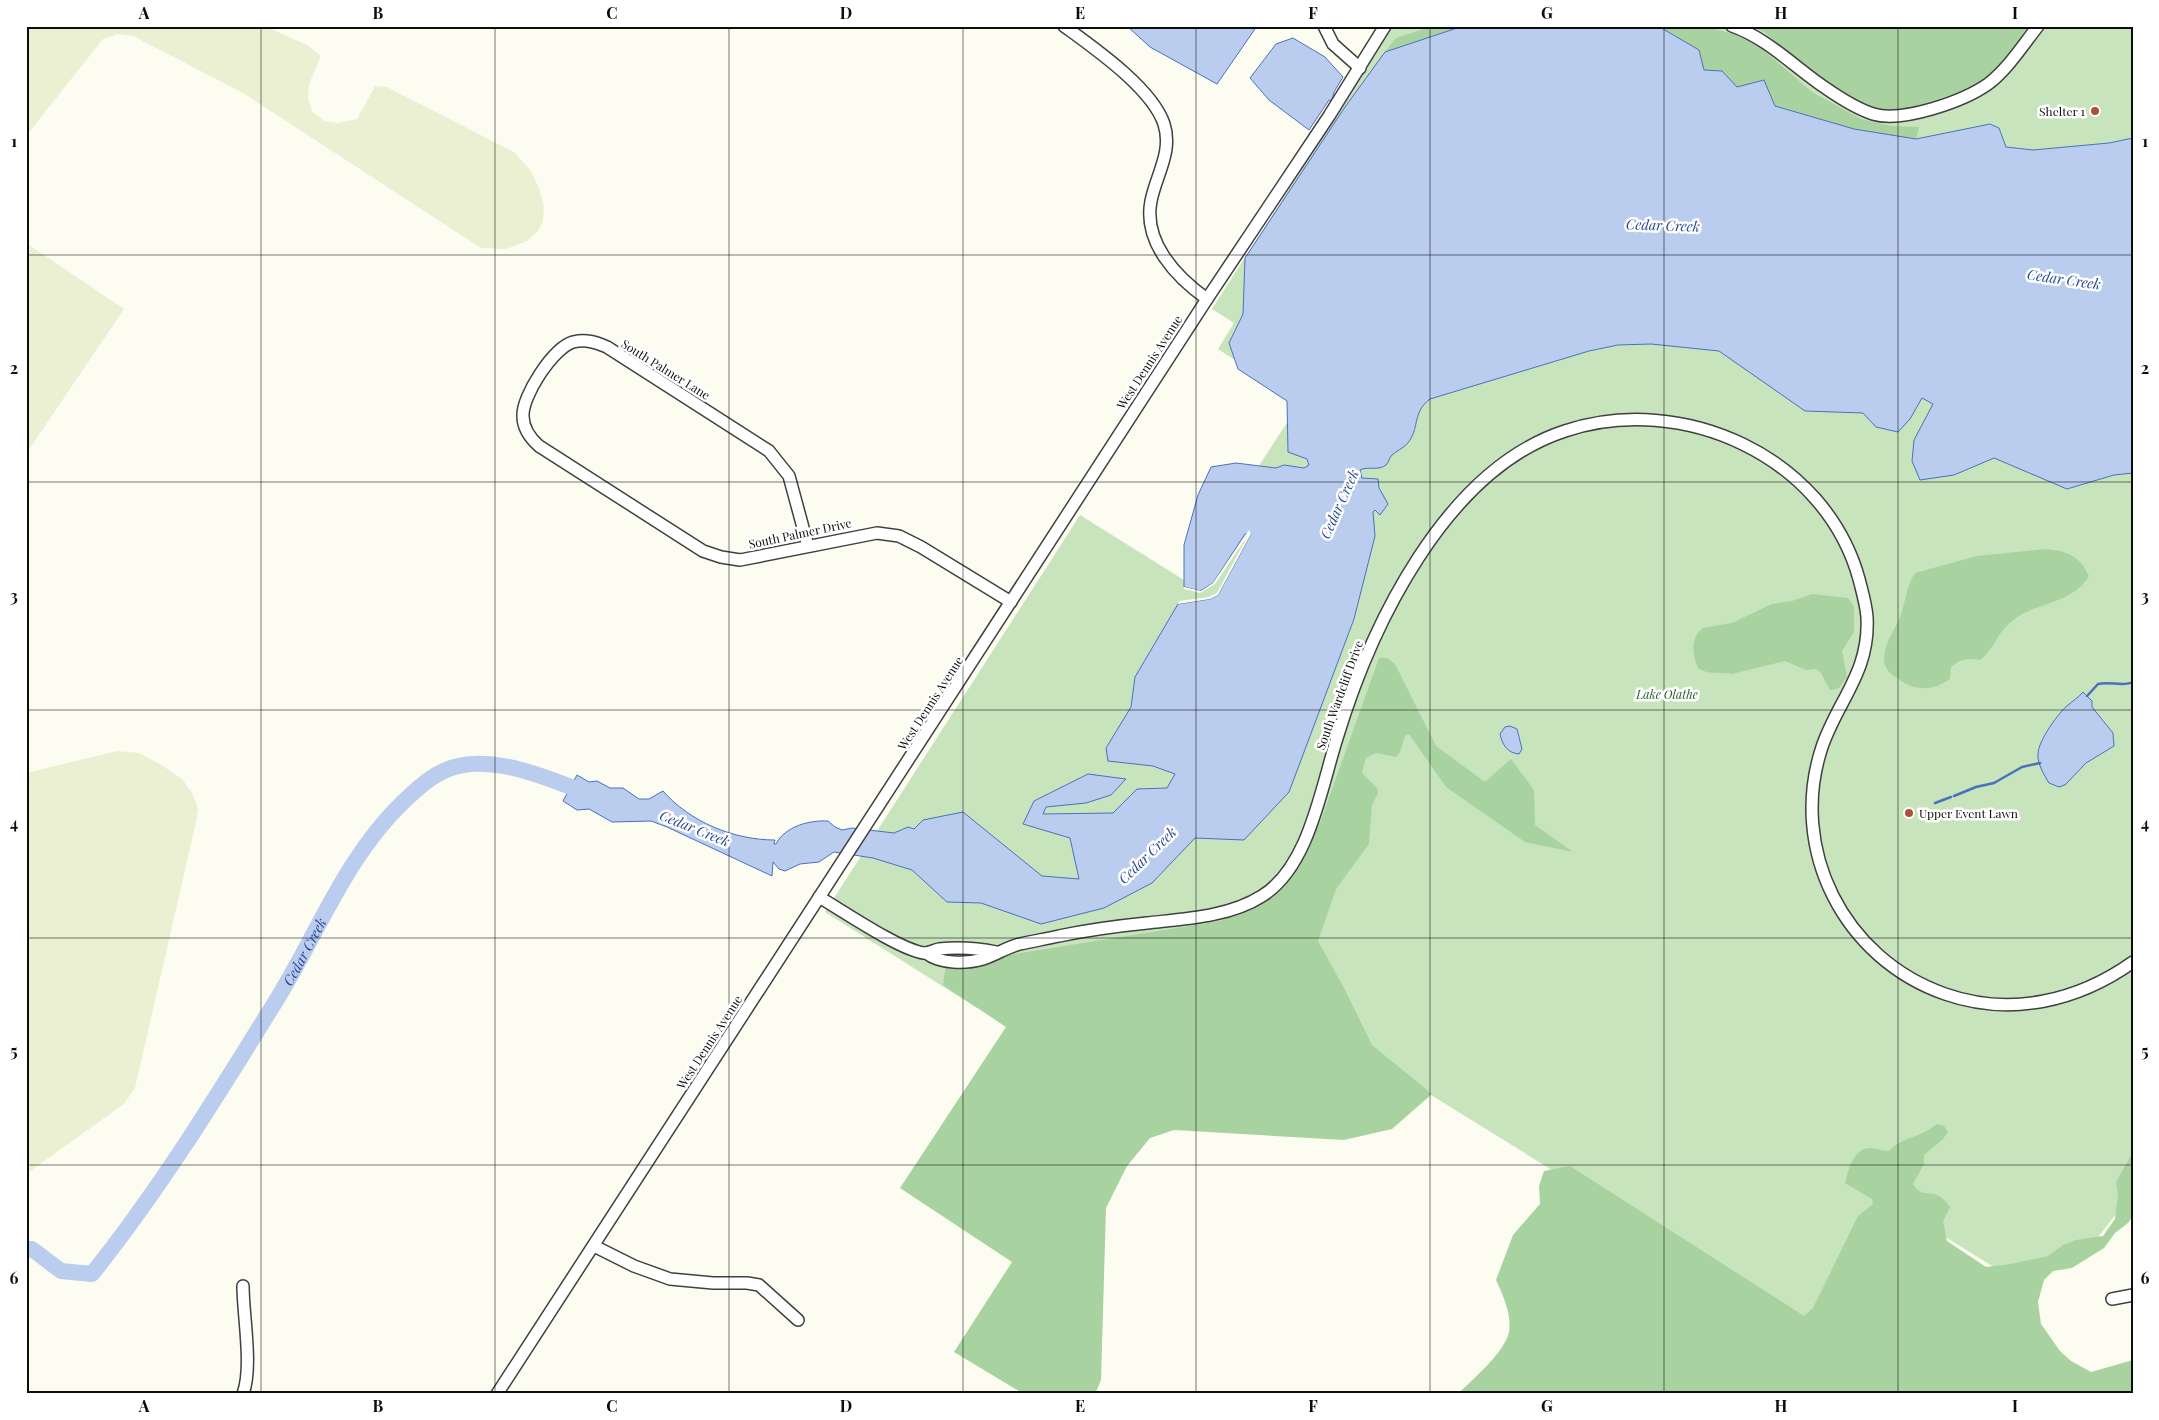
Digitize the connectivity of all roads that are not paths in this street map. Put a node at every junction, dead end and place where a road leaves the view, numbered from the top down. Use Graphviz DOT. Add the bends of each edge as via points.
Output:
graph roads {
  1 [pos="1064,26"];
  2 [pos="1324,26"];
  3 [pos="1385,26"];
  4 [pos="1732,26"];
  5 [pos="2038,26"];
  6 [pos="1360,68"];
  7 [pos="1207,299"];
  8 [pos="547,452"];
  9 [pos="808,546"];
  10 [pos="1011,602"];
  11 [pos="819,897"];
  12 [pos="2133,962"];
  13 [pos="594,1246"];
  14 [pos="243,1286"];
  15 [pos="2133,1295"];
  16 [pos="2112,1299"];
  17 [pos="798,1320"];
  18 [pos="243,1394"];
  19 [pos="497,1394"];
  1 -- 7 [label="street" via="1113,64 1158,110 1167,135 1167,149 1151,201 1152,230 1169,264"];
  2 -- 6 [label="street" via="1333,44"];
  3 -- 6 [label="street, West Dennis Avenue"];
  4 -- 5 [label="street" via="1760,38 1827,89 1867,112 1893,117 1916,114 1983,87 1999,73"];
  6 -- 7 [label="street, West Dennis Avenue"];
  7 -- 10 [label="street, West Dennis Avenue"];
  8 -- 9 [label="street, South Palmer Drive" via="703,551 721,558 740,560"];
  8 -- 9 [label="street, South Palmer Lane" via="532,440 526,430 523,417 527,398 554,355 564,346 583,340 593,341 769,451 788,476"];
  9 -- 10 [label="street, South Palmer Drive" via="862,534 899,536"];
  10 -- 11 [label="street, West Dennis Avenue"];
  11 -- 12 [label="street, South Wardcliff Drive" via="903,945 926,953 937,949 979,948 996,952 1017,944 1094,929 1211,914 1249,903 1268,892 1285,874 1305,839 1349,702 1380,625 1452,513 1497,469 1547,438 1590,424 1638,419 1700,427 1738,441 1768,458 1796,479 1826,511 1850,552 1864,601 1866,633 1859,672 1822,747 1813,792 1813,821 1828,886 1838,907 1868,946 1920,984 1957,998 2006,1004 2056,1000 2107,980"];
  11 -- 13 [label="street, West Dennis Avenue"];
  13 -- 17 [label="street" via="670,1279 759,1285"];
  13 -- 19 [label="street, West Dennis Avenue"];
  14 -- 18 [label="street" via="246,1377"];
  15 -- 16 [label="street"];
}
